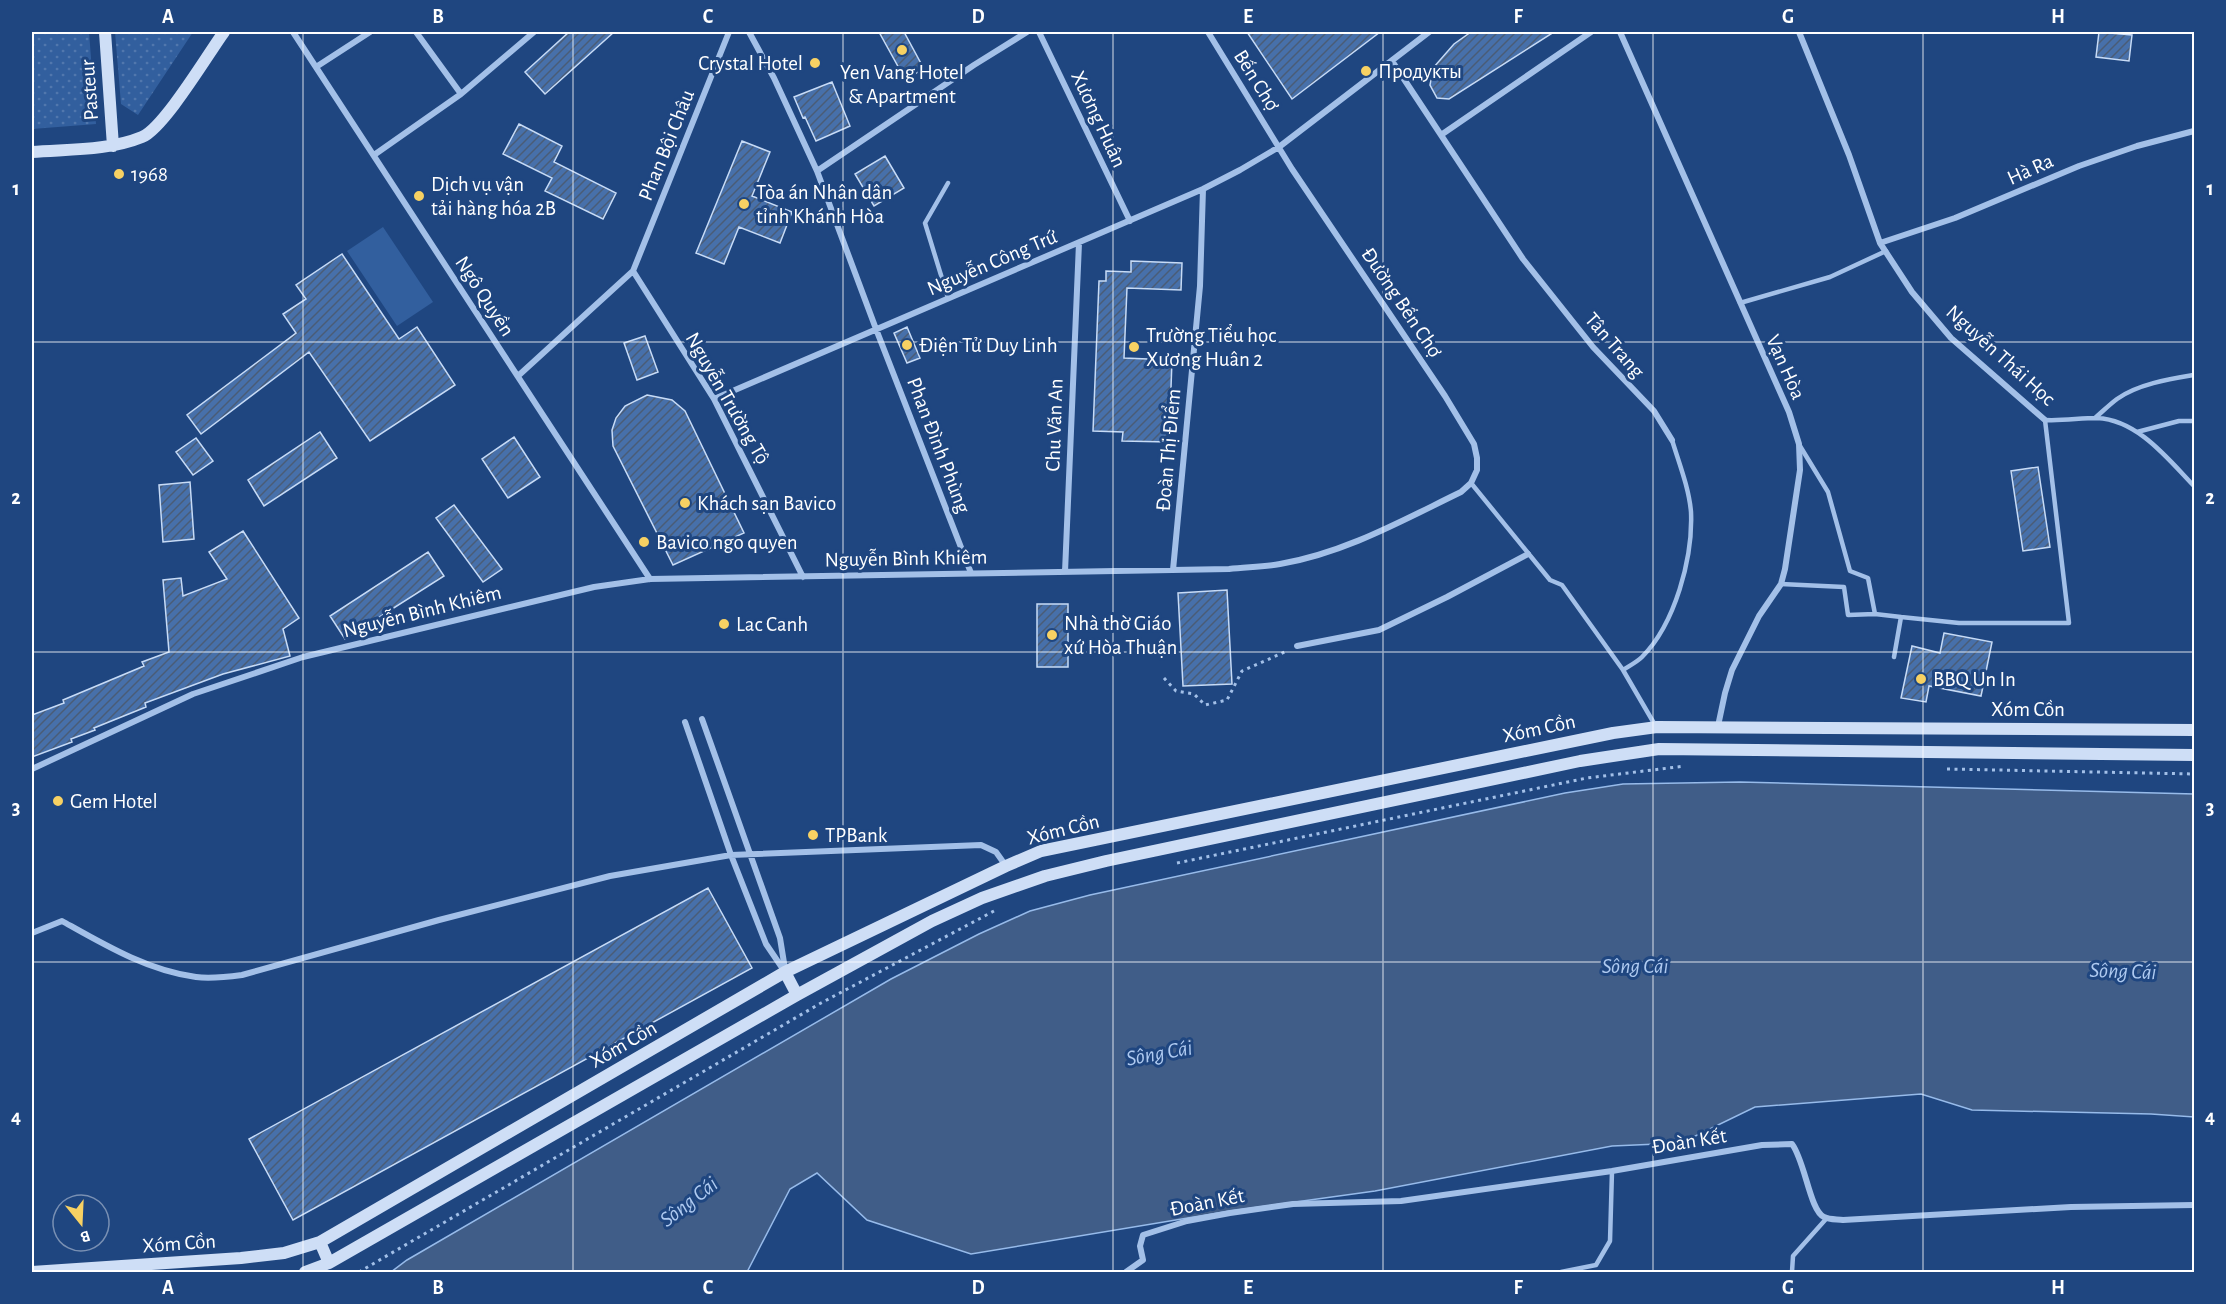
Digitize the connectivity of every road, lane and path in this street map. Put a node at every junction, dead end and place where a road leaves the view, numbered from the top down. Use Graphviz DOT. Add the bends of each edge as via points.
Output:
graph roads {
  1 [pos="105,32"];
  2 [pos="224,32"];
  3 [pos="293,32"];
  4 [pos="370,32"];
  5 [pos="416,32"];
  6 [pos="534,32"];
  7 [pos="729,32"];
  8 [pos="750,32"];
  9 [pos="1027,32"];
  10 [pos="1039,32"];
  11 [pos="1208,32"];
  12 [pos="1429,32"];
  13 [pos="1591,32"];
  14 [pos="1620,32"];
  15 [pos="1799,32"];
  16 [pos="1392,61"];
  17 [pos="316,67"];
  18 [pos="460,94"];
  19 [pos="2194,131"];
  20 [pos="1441,135"];
  21 [pos="113,146"];
  22 [pos="1279,147"];
  23 [pos="32,152"];
  24 [pos="374,155"];
  25 [pos="817,171"];
  26 [pos="948,183"];
  27 [pos="1203,189"];
  28 [pos="1130,221"];
  29 [pos="1078,243"];
  30 [pos="1880,243"];
  31 [pos="1886,251"];
  32 [pos="633,271"];
  33 [pos="948,298"];
  34 [pos="1740,303"];
  35 [pos="876,329"];
  36 [pos="2194,375"];
  37 [pos="518,376"];
  38 [pos="714,399"];
  39 [pos="2095,418"];
  40 [pos="2045,420"];
  41 [pos="2194,421"];
  42 [pos="2136,432"];
  43 [pos="1672,440"];
  44 [pos="1799,444"];
  45 [pos="1470,483"];
  46 [pos="2194,486"];
  47 [pos="1528,554"];
  48 [pos="1173,570"];
  49 [pos="1065,572"];
  50 [pos="971,573"];
  51 [pos="803,577"];
  52 [pos="650,579"];
  53 [pos="1782,584"];
  54 [pos="1875,614"];
  55 [pos="1901,617"];
  56 [pos="1298,646"];
  57 [pos="1894,657"];
  58 [pos="1623,670"];
  59 [pos="1164,678"];
  60 [pos="702,719"];
  61 [pos="685,722"];
  62 [pos="1718,726"];
  63 [pos="1657,727"];
  64 [pos="2194,730"];
  65 [pos="1659,749"];
  66 [pos="2194,755"];
  67 [pos="1687,765"];
  68 [pos="32,769"];
  69 [pos="1946,769"];
  70 [pos="2194,774"];
  71 [pos="749,853"];
  72 [pos="731,855"];
  73 [pos="1167,865"];
  74 [pos="1006,866"];
  75 [pos="996,910"];
  76 [pos="32,933"];
  77 [pos="785,972"];
  78 [pos="797,995"];
  79 [pos="1612,1171"];
  80 [pos="2194,1205"];
  81 [pos="1826,1219"];
  82 [pos="320,1242"];
  83 [pos="326,1268"];
  84 [pos="32,1272"];
  85 [pos="305,1272"];
  86 [pos="359,1272"];
  87 [pos="1126,1272"];
  88 [pos="1561,1272"];
  89 [pos="1791,1272"];
  1 -- 21 [label="street, Pasteur"];
  2 -- 21 [label="street" via="169,112 144,136"];
  3 -- 17 [label="street, Ngô Quyền"];
  4 -- 17 [label="street"];
  5 -- 18 [label="street"];
  6 -- 18 [label="street"];
  7 -- 32 [label="street, Phan Bội Châu"];
  8 -- 25 [label="street, Phan Đình Phùng"];
  9 -- 25 [label="street"];
  10 -- 28 [label="street, Xương Huân"];
  11 -- 22 [label="street, Bến Chợ"];
  12 -- 16 [label="street, Nguyễn Công Trứ"];
  13 -- 20 [label="street"];
  14 -- 34 [label="street, Vạn Hòa"];
  15 -- 30 [label="street, Nguyễn Thái Học"];
  16 -- 20 [label="street, Tân Trang"];
  16 -- 22 [label="street, Nguyễn Công Trứ"];
  17 -- 24 [label="street, Ngô Quyền"];
  18 -- 24 [label="street"];
  19 -- 30 [label="street, Hà Ra" via="2079,166 1955,218"];
  20 -- 43 [label="street, Tân Trang" via="1523,259 1593,346 1654,411"];
  21 -- 23 [label="street"];
  22 -- 27 [label="street, Nguyễn Công Trứ"];
  22 -- 45 [label="street, Đường Bến Chợ" via="1474,444 1477,470"];
  24 -- 37 [label="street, Ngô Quyền"];
  25 -- 35 [label="street, Phan Đình Phùng"];
  26 -- 33 [label="lane" via="925,223"];
  27 -- 28 [label="street, Nguyễn Công Trứ"];
  27 -- 48 [label="street, Đoàn Thị Điểm" via="1200,286"];
  28 -- 29 [label="street, Nguyễn Công Trứ"];
  29 -- 33 [label="street, Nguyễn Công Trứ"];
  29 -- 49 [label="street, Chu Văn An"];
  30 -- 31 [label="street, Nguyễn Thái Học"];
  31 -- 34 [label="lane" via="1830,278"];
  31 -- 40 [label="street, Nguyễn Thái Học" via="1912,292 1951,338"];
  32 -- 37 [label="street"];
  32 -- 38 [label="street, Nguyễn Trường Tộ"];
  33 -- 35 [label="street, Nguyễn Công Trứ"];
  34 -- 44 [label="street, Vạn Hòa"];
  35 -- 38 [label="street, Nguyễn Công Trứ"];
  35 -- 50 [label="street, Phan Đình Phùng"];
  36 -- 39 [label="lane" via="2119,398"];
  37 -- 52 [label="street, Ngô Quyền"];
  38 -- 51 [label="street, Nguyễn Trường Tộ"];
  39 -- 40 [label="lane, Nguyễn Thái Học"];
  39 -- 42 [label="lane, Nguyễn Thái Học"];
  40 -- 55 [label="lane" via="2069,623 1959,623"];
  41 -- 42 [label="lane"];
  42 -- 46 [label="lane, Nguyễn Thái Học"];
  43 -- 58 [label="lane, Tân Trang" via="1691,509 1681,589 1653,644 1641,659"];
  44 -- 53 [label="street, Vạn Hòa" via="1800,470"];
  44 -- 54 [label="lane" via="1828,492 1850,571 1868,578"];
  45 -- 47 [label="lane"];
  45 -- 48 [label="street, Nguyễn Bình Khiêm" via="1461,492 1373,535 1313,556 1280,564"];
  47 -- 56 [label="street" via="1379,630"];
  47 -- 58 [label="lane" via="1550,580 1562,585"];
  48 -- 49 [label="street, Nguyễn Bình Khiêm"];
  49 -- 50 [label="street, Nguyễn Bình Khiêm"];
  50 -- 51 [label="street, Nguyễn Bình Khiêm"];
  51 -- 52 [label="street, Nguyễn Bình Khiêm"];
  52 -- 68 [label="street, Nguyễn Bình Khiêm" via="594,587 303,657 193,694"];
  53 -- 54 [label="lane" via="1844,587 1848,615"];
  53 -- 62 [label="street, Vạn Hòa" via="1758,615 1732,670"];
  54 -- 55 [label="lane"];
  55 -- 57 [label="lane"];
  56 -- 59 [label="path" via="1242,671 1227,700 1205,705 1194,694 1176,691"];
  58 -- 63 [label="lane"];
  60 -- 71 [label="street"];
  61 -- 72 [label="street"];
  62 -- 63 [label="street, Xóm Cồn"];
  62 -- 64 [label="street, Xóm Cồn"];
  63 -- 65 [label="street"];
  63 -- 74 [label="street, Xóm Cồn" via="1041,851"];
  65 -- 66 [label="street, Xóm Cồn"];
  65 -- 78 [label="street, Xóm Cồn" via="1580,761 1045,876 932,921"];
  67 -- 73 [label="path" via="1587,778"];
  69 -- 70 [label="path"];
  71 -- 72 [label="street"];
  71 -- 74 [label="street" via="981,844 996,852"];
  71 -- 77 [label="street" via="780,938"];
  72 -- 76 [label="street" via="610,876 242,975 216,978 194,977 154,966 110,948 62,921"];
  72 -- 77 [label="street" via="766,944"];
  74 -- 77 [label="street, Xóm Cồn"];
  75 -- 86 [label="path" via="820,1003"];
  77 -- 78 [label="street"];
  77 -- 82 [label="street, Xóm Cồn"];
  78 -- 83 [label="street, Xóm Cồn"];
  79 -- 81 [label="street, Đoàn Kết" via="1762,1145 1791,1144 1799,1153 1817,1213"];
  79 -- 87 [label="street, Đoàn Kết" via="1401,1201 1283,1206 1187,1221 1143,1235 1143,1260"];
  79 -- 88 [label="lane" via="1610,1240 1596,1265"];
  80 -- 81 [label="street"];
  81 -- 89 [label="lane" via="1793,1256"];
  82 -- 83 [label="street"];
  82 -- 84 [label="street, Xóm Cồn" via="284,1253 241,1258"];
  83 -- 85 [label="street, Xóm Cồn"];
}
